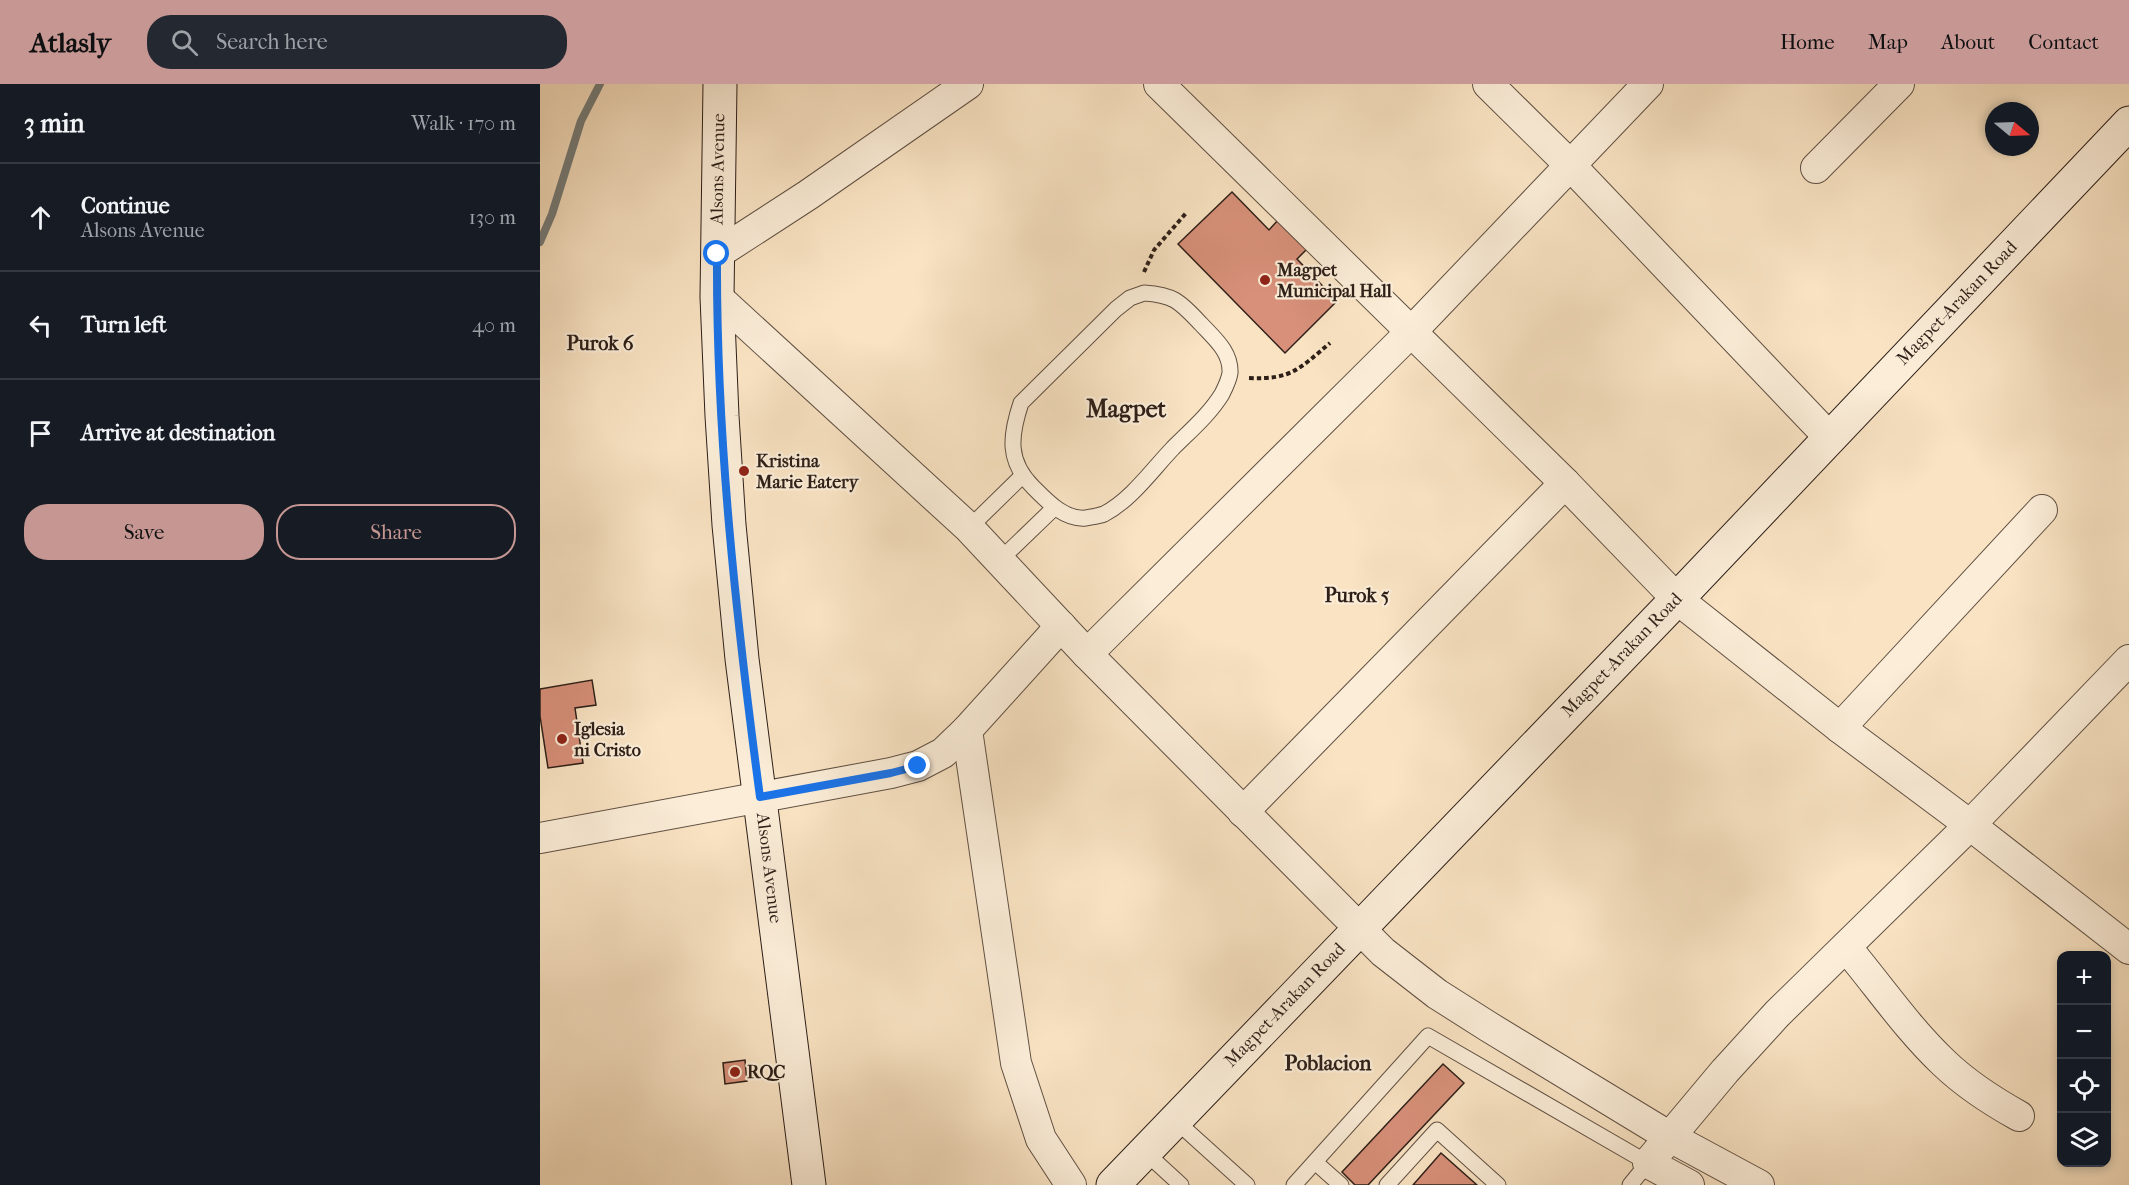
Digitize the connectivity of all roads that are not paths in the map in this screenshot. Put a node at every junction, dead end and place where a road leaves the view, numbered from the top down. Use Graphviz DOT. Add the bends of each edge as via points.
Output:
graph roads {
  1 [pos="720,84"];
  2 [pos="968,84"];
  3 [pos="1488,84"];
  4 [pos="1648,84"];
  5 [pos="1899,84"];
  6 [pos="1171,88"];
  7 [pos="2129,123"];
  8 [pos="1571,165"];
  9 [pos="1816,168"];
  10 [pos="717,254"];
  11 [pos="717,297"];
  12 [pos="1411,332"];
  13 [pos="1829,437"];
  14 [pos="1022,477"];
  15 [pos="1565,483"];
  16 [pos="1054,508"];
  17 [pos="2042,510"];
  18 [pos="969,528"];
  19 [pos="999,561"];
  20 [pos="1677,599"];
  21 [pos="1061,626"];
  22 [pos="1087,654"];
  23 [pos="2129,660"];
  24 [pos="1840,728"];
  25 [pos="967,730"];
  26 [pos="760,797"];
  27 [pos="1243,812"];
  28 [pos="1970,825"];
  29 [pos="540,838"];
  30 [pos="1359,929"];
  31 [pos="1846,947"];
  32 [pos="2128,948"];
  33 [pos="2019,1116"];
  34 [pos="1175,1120"];
  35 [pos="1670,1137"];
  36 [pos="1145,1152"];
  37 [pos="1315,1162"];
  38 [pos="1639,1174"];
  39 [pos="809,1185"];
  40 [pos="1071,1185"];
  41 [pos="1113,1185"];
  42 [pos="1182,1185"];
  43 [pos="1247,1185"];
  44 [pos="1294,1185"];
  45 [pos="1341,1185"];
  46 [pos="1387,1185"];
  47 [pos="1498,1185"];
  48 [pos="1689,1185"];
  49 [pos="1759,1185"];
  1 -- 10 [label="main road, Alsons Avenue"];
  2 -- 10 [label="street"];
  3 -- 8 [label="street"];
  4 -- 8 [label="street"];
  5 -- 9 [label="street"];
  6 -- 12 [label="street"];
  7 -- 13 [label="main road, Magpet-Arakan Road"];
  8 -- 12 [label="street"];
  8 -- 13 [label="street"];
  10 -- 11 [label="main road, Alsons Avenue"];
  11 -- 18 [label="street"];
  11 -- 26 [label="main road, Alsons Avenue" via="729,525"];
  12 -- 15 [label="street"];
  12 -- 22 [label="street"];
  13 -- 20 [label="main road, Magpet-Arakan Road"];
  14 -- 16 [label="lane"];
  14 -- 16 [label="lane" via="1012,441 1021,403 1130,298 1144,293 1165,295 1181,303 1222,346 1230,362 1230,376 1222,394 1125,499 1103,514 1084,518"];
  14 -- 18 [label="lane"];
  15 -- 20 [label="street"];
  15 -- 27 [label="street"];
  16 -- 19 [label="lane"];
  17 -- 24 [label="street"];
  18 -- 19 [label="street"];
  19 -- 21 [label="street"];
  20 -- 24 [label="street"];
  20 -- 30 [label="main road, Magpet-Arakan Road"];
  21 -- 22 [label="street"];
  21 -- 25 [label="street"];
  22 -- 27 [label="street"];
  23 -- 28 [label="street"];
  24 -- 28 [label="street"];
  25 -- 26 [label="street" via="943,753 918,766"];
  25 -- 40 [label="street" via="1016,1063 1041,1139"];
  26 -- 29 [label="street"];
  26 -- 39 [label="main road, Alsons Avenue"];
  27 -- 30 [label="street"];
  28 -- 31 [label="street"];
  28 -- 32 [label="street"];
  30 -- 34 [label="main road, Magpet-Arakan Road"];
  30 -- 35 [label="street" via="1437,994"];
  31 -- 33 [label="street" via="1942,1061 1994,1102"];
  31 -- 35 [label="street" via="1777,1014"];
  34 -- 36 [label="main road, Magpet-Arakan Road"];
  34 -- 43 [label="lane"];
  35 -- 38 [label="street"];
  35 -- 49 [label="street"];
  36 -- 41 [label="main road, Magpet-Arakan Road"];
  36 -- 42 [label="lane"];
  37 -- 38 [label="lane" via="1428,1036"];
  37 -- 44 [label="lane"];
  37 -- 45 [label="lane"];
  38 -- 48 [label="street"];
  46 -- 47 [label="lane" via="1437,1130"];
}
